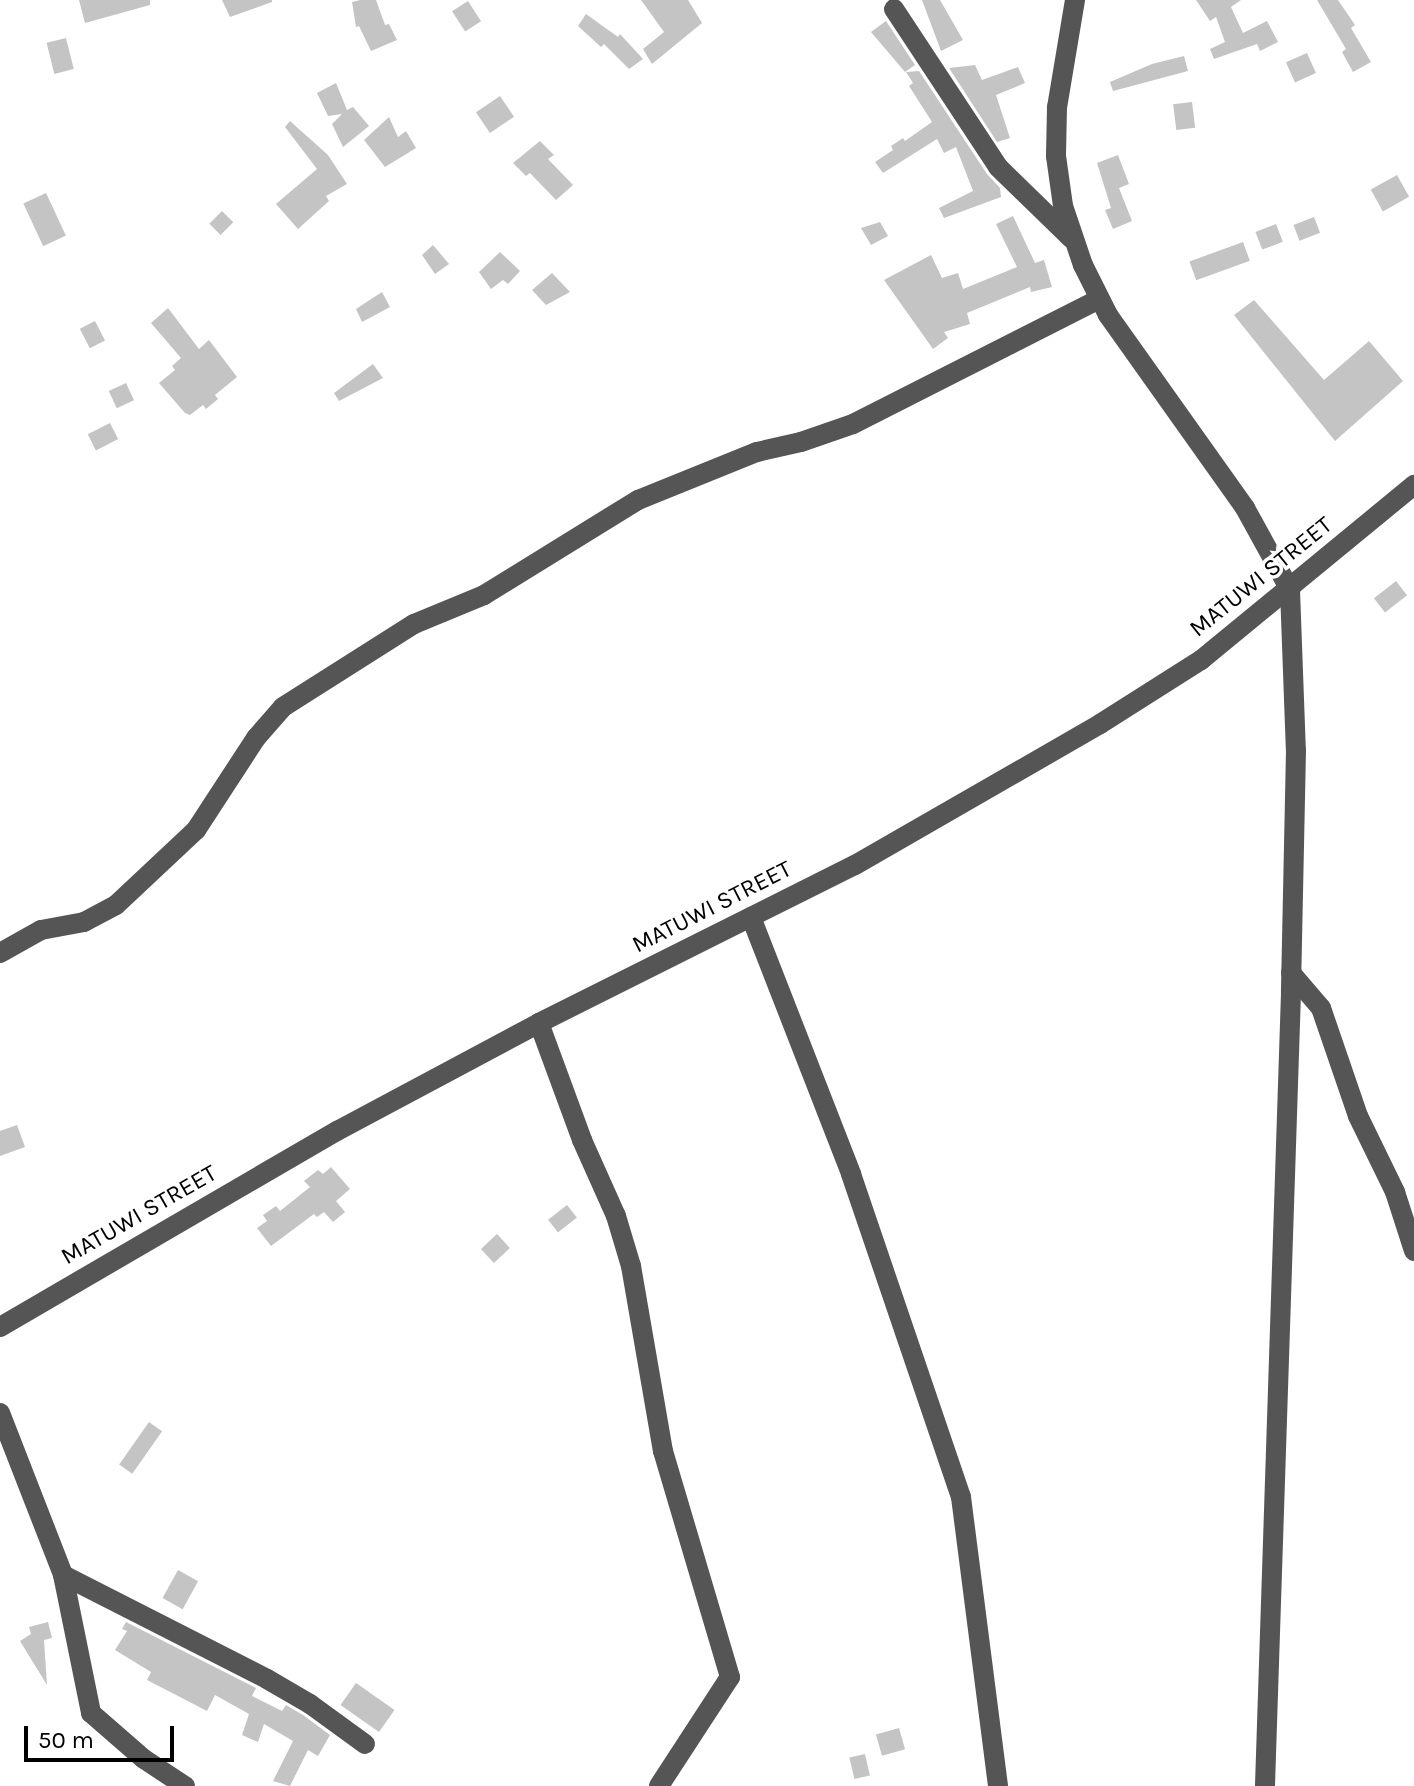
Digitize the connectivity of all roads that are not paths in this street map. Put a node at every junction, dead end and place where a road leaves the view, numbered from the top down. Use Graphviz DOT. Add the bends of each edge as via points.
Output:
graph roads {
  1 [pos="1075,0"];
  2 [pos="894,9"];
  3 [pos="1074,241"];
  4 [pos="1099,299"];
  5 [pos="1414,485"];
  6 [pos="1290,590"];
  7 [pos="751,917"];
  8 [pos="0,953"];
  9 [pos="1291,973"];
  10 [pos="539,1023"];
  11 [pos="1414,1251"];
  12 [pos="0,1327"];
  13 [pos="0,1413"];
  14 [pos="63,1575"];
  15 [pos="365,1744"];
  16 [pos="185,1786"];
  17 [pos="659,1786"];
  18 [pos="998,1786"];
  19 [pos="1265,1786"];
  1 -- 3 [label="street" via="1057,107 1056,156"];
  2 -- 3 [label="street" via="998,167"];
  3 -- 4 [label="street"];
  4 -- 6 [label="street" via="1245,508"];
  4 -- 8 [label="street" via="853,424 757,452 638,500 484,595 414,624 283,707 256,738 196,830 116,905 84,922 41,930"];
  5 -- 6 [label="street, MATUWI STREET"];
  6 -- 7 [label="street, MATUWI STREET" via="1201,660 1100,724 938,820"];
  6 -- 9 [label="street" via="1296,750"];
  7 -- 10 [label="street, MATUWI STREET"];
  7 -- 18 [label="street" via="851,1174 961,1497"];
  9 -- 11 [label="street" via="1321,1008 1358,1116 1395,1192"];
  9 -- 19 [label="street"];
  10 -- 12 [label="street, MATUWI STREET" via="337,1131"];
  10 -- 17 [label="street" via="631,1266 663,1451 730,1677"];
  13 -- 14 [label="street"];
  14 -- 15 [label="street" via="267,1679"];
  14 -- 16 [label="street" via="91,1713"];
}
